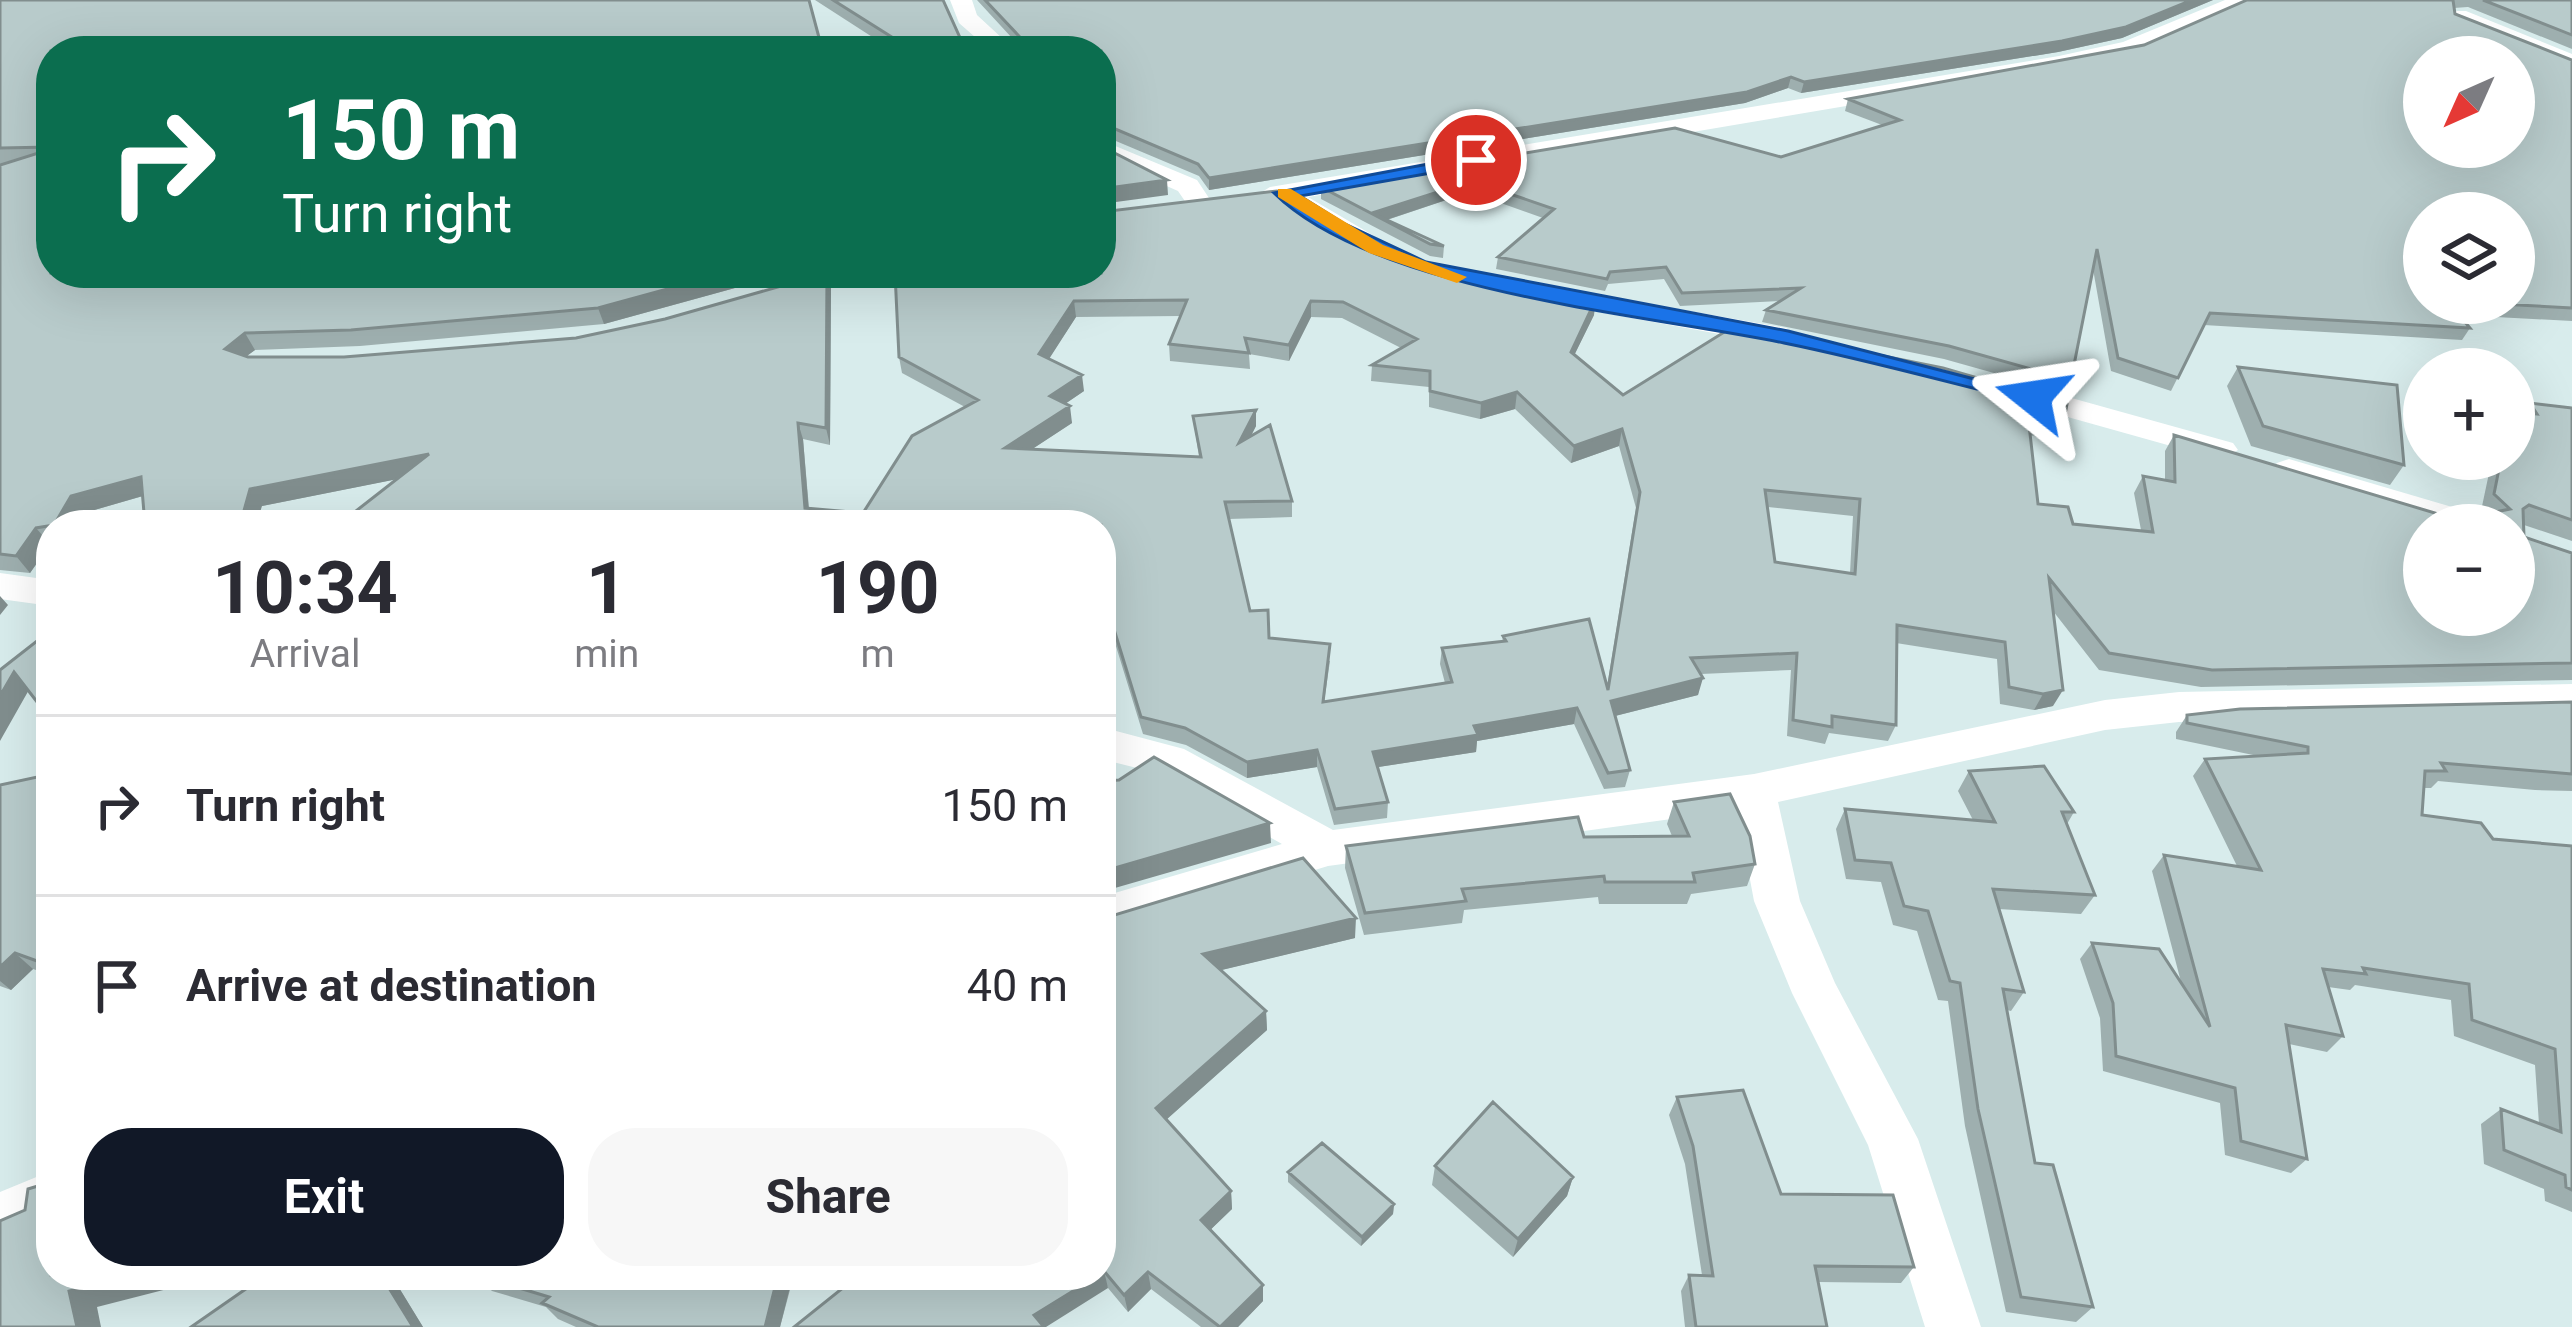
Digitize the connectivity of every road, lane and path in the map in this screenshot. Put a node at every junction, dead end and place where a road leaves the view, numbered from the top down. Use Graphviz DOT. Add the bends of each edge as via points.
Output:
graph roads {
  1 [pos="961,0"];
  2 [pos="2244,0"];
  3 [pos="2458,16"];
  4 [pos="988,36"];
  5 [pos="2572,62"];
  6 [pos="1116,155"];
  7 [pos="1283,193"];
  8 [pos="1398,258"];
  9 [pos="1512,288"];
  10 [pos="1810,342"];
  11 [pos="1988,385"];
  12 [pos="2403,505"];
  13 [pos="0,586"];
  14 [pos="36,591"];
  15 [pos="2572,699"];
  16 [pos="1116,747"];
  17 [pos="1754,791"];
  18 [pos="1328,848"];
  19 [pos="1116,912"];
  20 [pos="36,1203"];
  21 [pos="0,1219"];
  22 [pos="1953,1327"];
  1 -- 4 [label="street"];
  2 -- 7 [label="street" via="2130,46 2059,63"];
  3 -- 5 [label="street"];
  6 -- 7 [label="street" via="1212,203"];
  7 -- 8 [label="street"];
  9 -- 10 [label="street"];
  11 -- 12 [label="street"];
  13 -- 14 [label="street"];
  15 -- 17 [label="street" via="2124,713"];
  16 -- 18 [label="street" via="1169,760"];
  17 -- 18 [label="street"];
  17 -- 22 [label="street" via="1777,901 1892,1139"];
  18 -- 19 [label="street"];
  20 -- 21 [label="street"];
}
